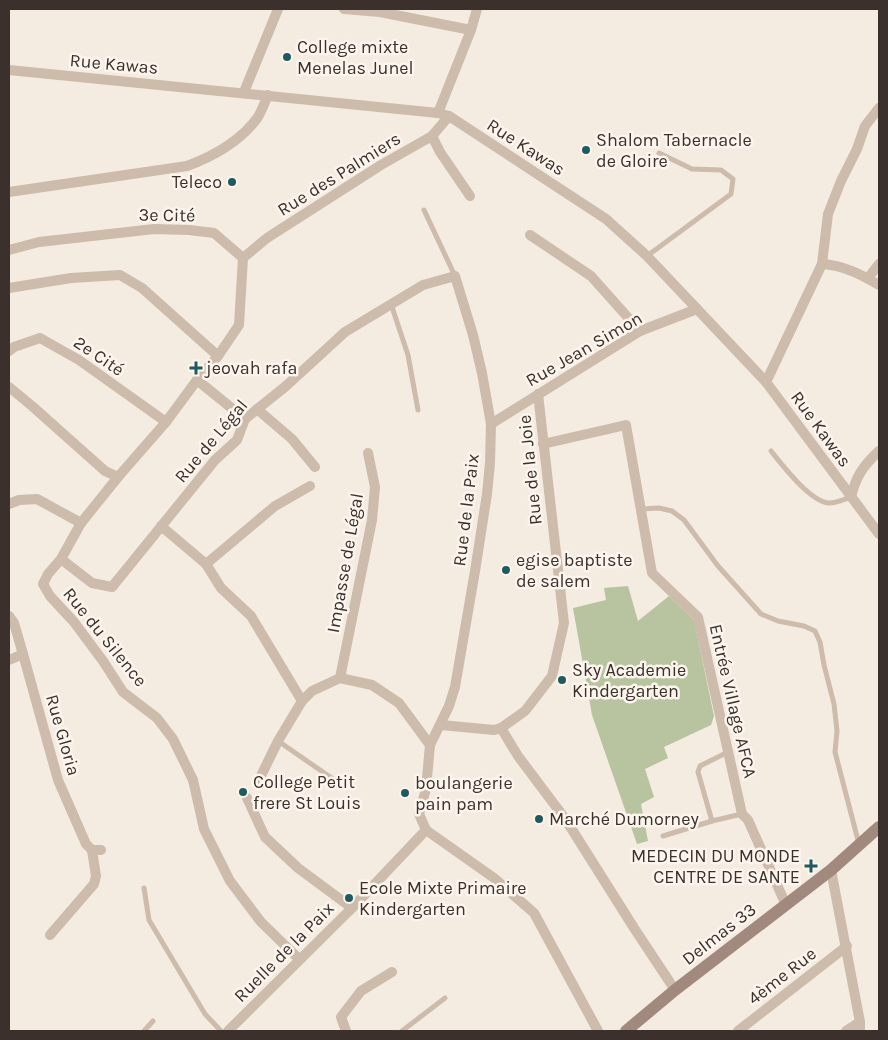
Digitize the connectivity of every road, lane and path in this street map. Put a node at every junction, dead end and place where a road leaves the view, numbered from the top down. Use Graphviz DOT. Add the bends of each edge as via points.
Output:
graph roads {
  1 [pos="278,9"];
  2 [pos="344,9"];
  3 [pos="477,9"];
  4 [pos="381,10"];
  5 [pos="471,30"];
  6 [pos="9,70"];
  7 [pos="244,92"];
  8 [pos="268,95"];
  9 [pos="879,108"];
  10 [pos="438,113"];
  11 [pos="449,116"];
  12 [pos="432,136"];
  13 [pos="659,153"];
  14 [pos="9,192"];
  15 [pos="470,196"];
  16 [pos="424,210"];
  17 [pos="530,234"];
  18 [pos="9,250"];
  19 [pos="647,256"];
  20 [pos="243,258"];
  21 [pos="822,264"];
  22 [pos="879,264"];
  23 [pos="455,276"];
  24 [pos="868,278"];
  25 [pos="879,285"];
  26 [pos="9,288"];
  27 [pos="391,303"];
  28 [pos="697,309"];
  29 [pos="640,331"];
  30 [pos="9,351"];
  31 [pos="218,356"];
  32 [pos="197,380"];
  33 [pos="766,382"];
  34 [pos="9,387"];
  35 [pos="538,394"];
  36 [pos="257,409"];
  37 [pos="418,410"];
  38 [pos="245,419"];
  39 [pos="166,422"];
  40 [pos="491,424"];
  41 [pos="543,444"];
  42 [pos="771,451"];
  43 [pos="879,451"];
  44 [pos="368,453"];
  45 [pos="315,467"];
  46 [pos="118,477"];
  47 [pos="310,486"];
  48 [pos="851,498"];
  49 [pos="9,504"];
  50 [pos="641,509"];
  51 [pos="80,526"];
  52 [pos="161,526"];
  53 [pos="879,534"];
  54 [pos="61,559"];
  55 [pos="206,564"];
  56 [pos="9,616"];
  57 [pos="23,654"];
  58 [pos="9,660"];
  59 [pos="340,678"];
  60 [pos="302,701"];
  61 [pos="441,724"];
  62 [pos="500,728"];
  63 [pos="278,740"];
  64 [pos="430,745"];
  65 [pos="728,752"];
  66 [pos="334,779"];
  67 [pos="258,782"];
  68 [pos="247,798"];
  69 [pos="742,814"];
  70 [pos="712,821"];
  71 [pos="879,827"];
  72 [pos="426,830"];
  73 [pos="663,836"];
  74 [pos="859,846"];
  75 [pos="831,870"];
  76 [pos="144,888"];
  77 [pos="786,905"];
  78 [pos="352,908"];
  79 [pos="50,935"];
  80 [pos="847,946"];
  81 [pos="299,959"];
  82 [pos="392,972"];
  83 [pos="675,990"];
  84 [pos="445,998"];
  85 [pos="153,1021"];
  86 [pos="860,1027"];
  87 [pos="144,1031"];
  88 [pos="221,1031"];
  89 [pos="228,1031"];
  90 [pos="346,1031"];
  91 [pos="402,1031"];
  92 [pos="598,1031"];
  93 [pos="626,1031"];
  94 [pos="738,1031"];
  95 [pos="846,1031"];
  1 -- 7 [label="street"];
  2 -- 4 [label="street"];
  3 -- 5 [label="street"];
  4 -- 5 [label="street"];
  5 -- 10 [label="street"];
  6 -- 7 [label="street, Rue Kawas"];
  7 -- 8 [label="street, Rue Kawas"];
  8 -- 10 [label="street, Rue Kawas"];
  8 -- 14 [label="street" via="258,116 243,133 223,149 187,166"];
  9 -- 21 [label="street" via="866,126 828,214"];
  10 -- 11 [label="street, Rue Kawas"];
  11 -- 12 [label="street, Rue des Palmiers"];
  11 -- 19 [label="street, Rue Kawas" via="606,218"];
  12 -- 15 [label="street"];
  12 -- 20 [label="street, Rue des Palmiers" via="380,165 267,238"];
  13 -- 19 [label="lane" via="692,169 720,170 733,179 731,194"];
  16 -- 23 [label="lane"];
  17 -- 29 [label="street" via="591,276"];
  18 -- 20 [label="street, 3e Cité" via="39,242 154,228 214,234"];
  19 -- 28 [label="street, Rue Kawas"];
  20 -- 31 [label="street" via="239,325"];
  21 -- 24 [label="street" via="836,265"];
  21 -- 33 [label="street"];
  22 -- 24 [label="street"];
  23 -- 27 [label="street, Rue de Légal" via="423,285"];
  23 -- 40 [label="street, Rue de la Paix" via="478,355"];
  24 -- 25 [label="street"];
  26 -- 31 [label="street" via="71,278 120,275 142,288"];
  27 -- 36 [label="street, Rue de Légal" via="345,332"];
  27 -- 37 [label="lane" via="408,355"];
  28 -- 29 [label="street, Rue Jean Simon"];
  28 -- 33 [label="street, Rue Kawas"];
  29 -- 35 [label="street, Rue Jean Simon"];
  30 -- 39 [label="street, 2e Cité" via="40,338 79,360"];
  31 -- 32 [label="street"];
  32 -- 38 [label="street"];
  32 -- 39 [label="street"];
  33 -- 48 [label="street, Rue Kawas"];
  34 -- 46 [label="street" via="105,471"];
  35 -- 40 [label="street, Rue Jean Simon"];
  35 -- 41 [label="street, Rue de la Joie"];
  36 -- 38 [label="street, Rue de Légal"];
  36 -- 45 [label="street" via="292,439"];
  38 -- 52 [label="street, Rue de Légal" via="237,440 215,460"];
  39 -- 46 [label="street"];
  40 -- 61 [label="street, Rue de la Paix" via="487,494 476,570 455,687"];
  41 -- 50 [label="street, Entrée Village AFCA" via="626,425"];
  41 -- 62 [label="street, Rue de la Joie" via="564,623 552,676 525,711"];
  42 -- 48 [label="lane" via="805,490 817,498 829,503"];
  43 -- 48 [label="street" via="856,479"];
  44 -- 59 [label="street, Impasse de Légal" via="375,487 372,520"];
  46 -- 51 [label="street"];
  47 -- 55 [label="street" via="275,506"];
  48 -- 53 [label="street, Rue Kawas"];
  49 -- 51 [label="street" via="19,500 37,500"];
  50 -- 65 [label="street, Entrée Village AFCA" via="652,573 698,617"];
  50 -- 74 [label="lane" via="672,511 684,520 718,566 761,614 815,631 834,704 835,752"];
  51 -- 54 [label="street"];
  52 -- 54 [label="street, Rue de Légal" via="112,587 92,583"];
  52 -- 55 [label="street"];
  54 -- 81 [label="street, Rue du Silence" via="43,584 50,596 74,622 123,692 157,718 173,738 193,780 204,830 230,881 261,922"];
  55 -- 60 [label="street" via="221,588 250,616"];
  56 -- 57 [label="street, Rue Gloria"];
  57 -- 58 [label="street"];
  57 -- 79 [label="street, Rue Gloria" via="58,780 86,844 97,850 94,884"];
  59 -- 60 [label="street" via="312,691"];
  59 -- 64 [label="street" via="372,685 399,703"];
  60 -- 63 [label="street"];
  61 -- 62 [label="street"];
  61 -- 64 [label="street, Rue de la Paix"];
  62 -- 83 [label="street" via="566,820"];
  63 -- 66 [label="lane"];
  63 -- 67 [label="street"];
  64 -- 72 [label="street" via="426,789 419,814"];
  65 -- 69 [label="street, Entrée Village AFCA"];
  65 -- 70 [label="lane" via="700,766 698,772"];
  68 -- 78 [label="street" via="265,837 298,868"];
  69 -- 70 [label="lane"];
  69 -- 77 [label="street, Entrée Village AFCA" via="748,820"];
  70 -- 73 [label="lane"];
  71 -- 74 [label="main road, Delmas 33"];
  72 -- 78 [label="street, Ruelle de la Paix"];
  72 -- 92 [label="street" via="494,878 534,913"];
  74 -- 75 [label="main road, Delmas 33"];
  75 -- 77 [label="main road, Delmas 33"];
  75 -- 80 [label="street"];
  76 -- 88 [label="lane" via="149,920 205,1014"];
  77 -- 83 [label="main road, Delmas 33"];
  78 -- 81 [label="street, Ruelle de la Paix"];
  80 -- 86 [label="street"];
  80 -- 94 [label="street, 4ème Rue"];
  81 -- 89 [label="street, Ruelle de la Paix"];
  82 -- 90 [label="street" via="361,991 349,1005 341,1017"];
  83 -- 93 [label="main road, Delmas 33"];
  84 -- 91 [label="lane"];
  85 -- 87 [label="lane"];
  86 -- 95 [label="street"];
}
